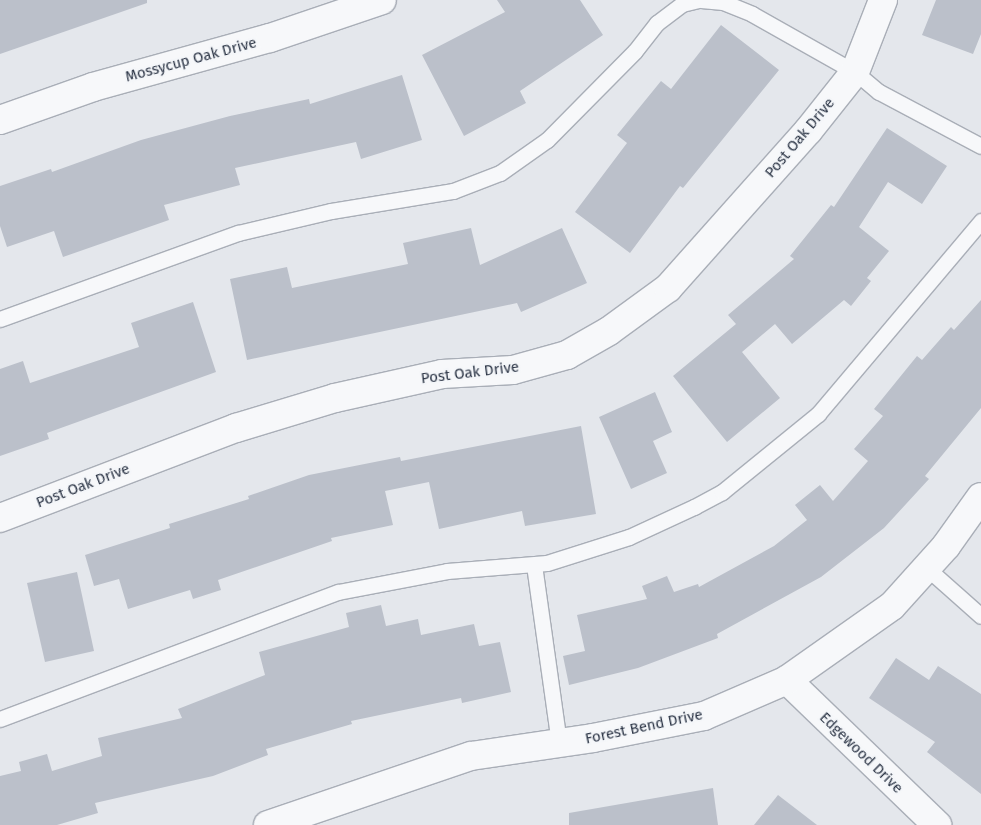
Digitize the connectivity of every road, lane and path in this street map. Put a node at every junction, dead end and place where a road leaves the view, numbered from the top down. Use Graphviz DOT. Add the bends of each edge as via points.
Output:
graph roads {
  1 [pos="382,0"];
  2 [pos="700,0"];
  3 [pos="884,0"];
  4 [pos="855,72"];
  5 [pos="0,120"];
  6 [pos="981,146"];
  7 [pos="981,222"];
  8 [pos="0,319"];
  9 [pos="981,497"];
  10 [pos="0,518"];
  11 [pos="534,565"];
  12 [pos="926,568"];
  13 [pos="981,616"];
  14 [pos="787,680"];
  15 [pos="0,719"];
  16 [pos="559,743"];
  17 [pos="268,825"];
  18 [pos="937,825"];
  1 -- 5 [label="street, Mossycup Oak Drive" via="270,38 93,86"];
  2 -- 4 [label="lane" via="723,2 752,14"];
  2 -- 8 [label="lane" via="682,4 657,23 635,51 547,140 500,173 453,191 331,211 238,233"];
  3 -- 4 [label="street, Post Oak Drive"];
  4 -- 6 [label="lane" via="879,92"];
  4 -- 10 [label="street, Post Oak Drive" via="668,288 568,355 512,370 442,374 335,398 236,428"];
  7 -- 11 [label="lane" via="818,414 754,468 715,496 629,537"];
  9 -- 12 [label="street, Forest Bend Drive"];
  11 -- 15 [label="lane" via="448,571 338,592"];
  11 -- 16 [label="lane"];
  12 -- 13 [label="lane"];
  12 -- 14 [label="street, Forest Bend Drive" via="892,606"];
  14 -- 16 [label="street, Forest Bend Drive" via="704,716"];
  14 -- 18 [label="street, Edgewood Drive"];
  16 -- 17 [label="street, Forest Bend Drive" via="471,756"];
}
